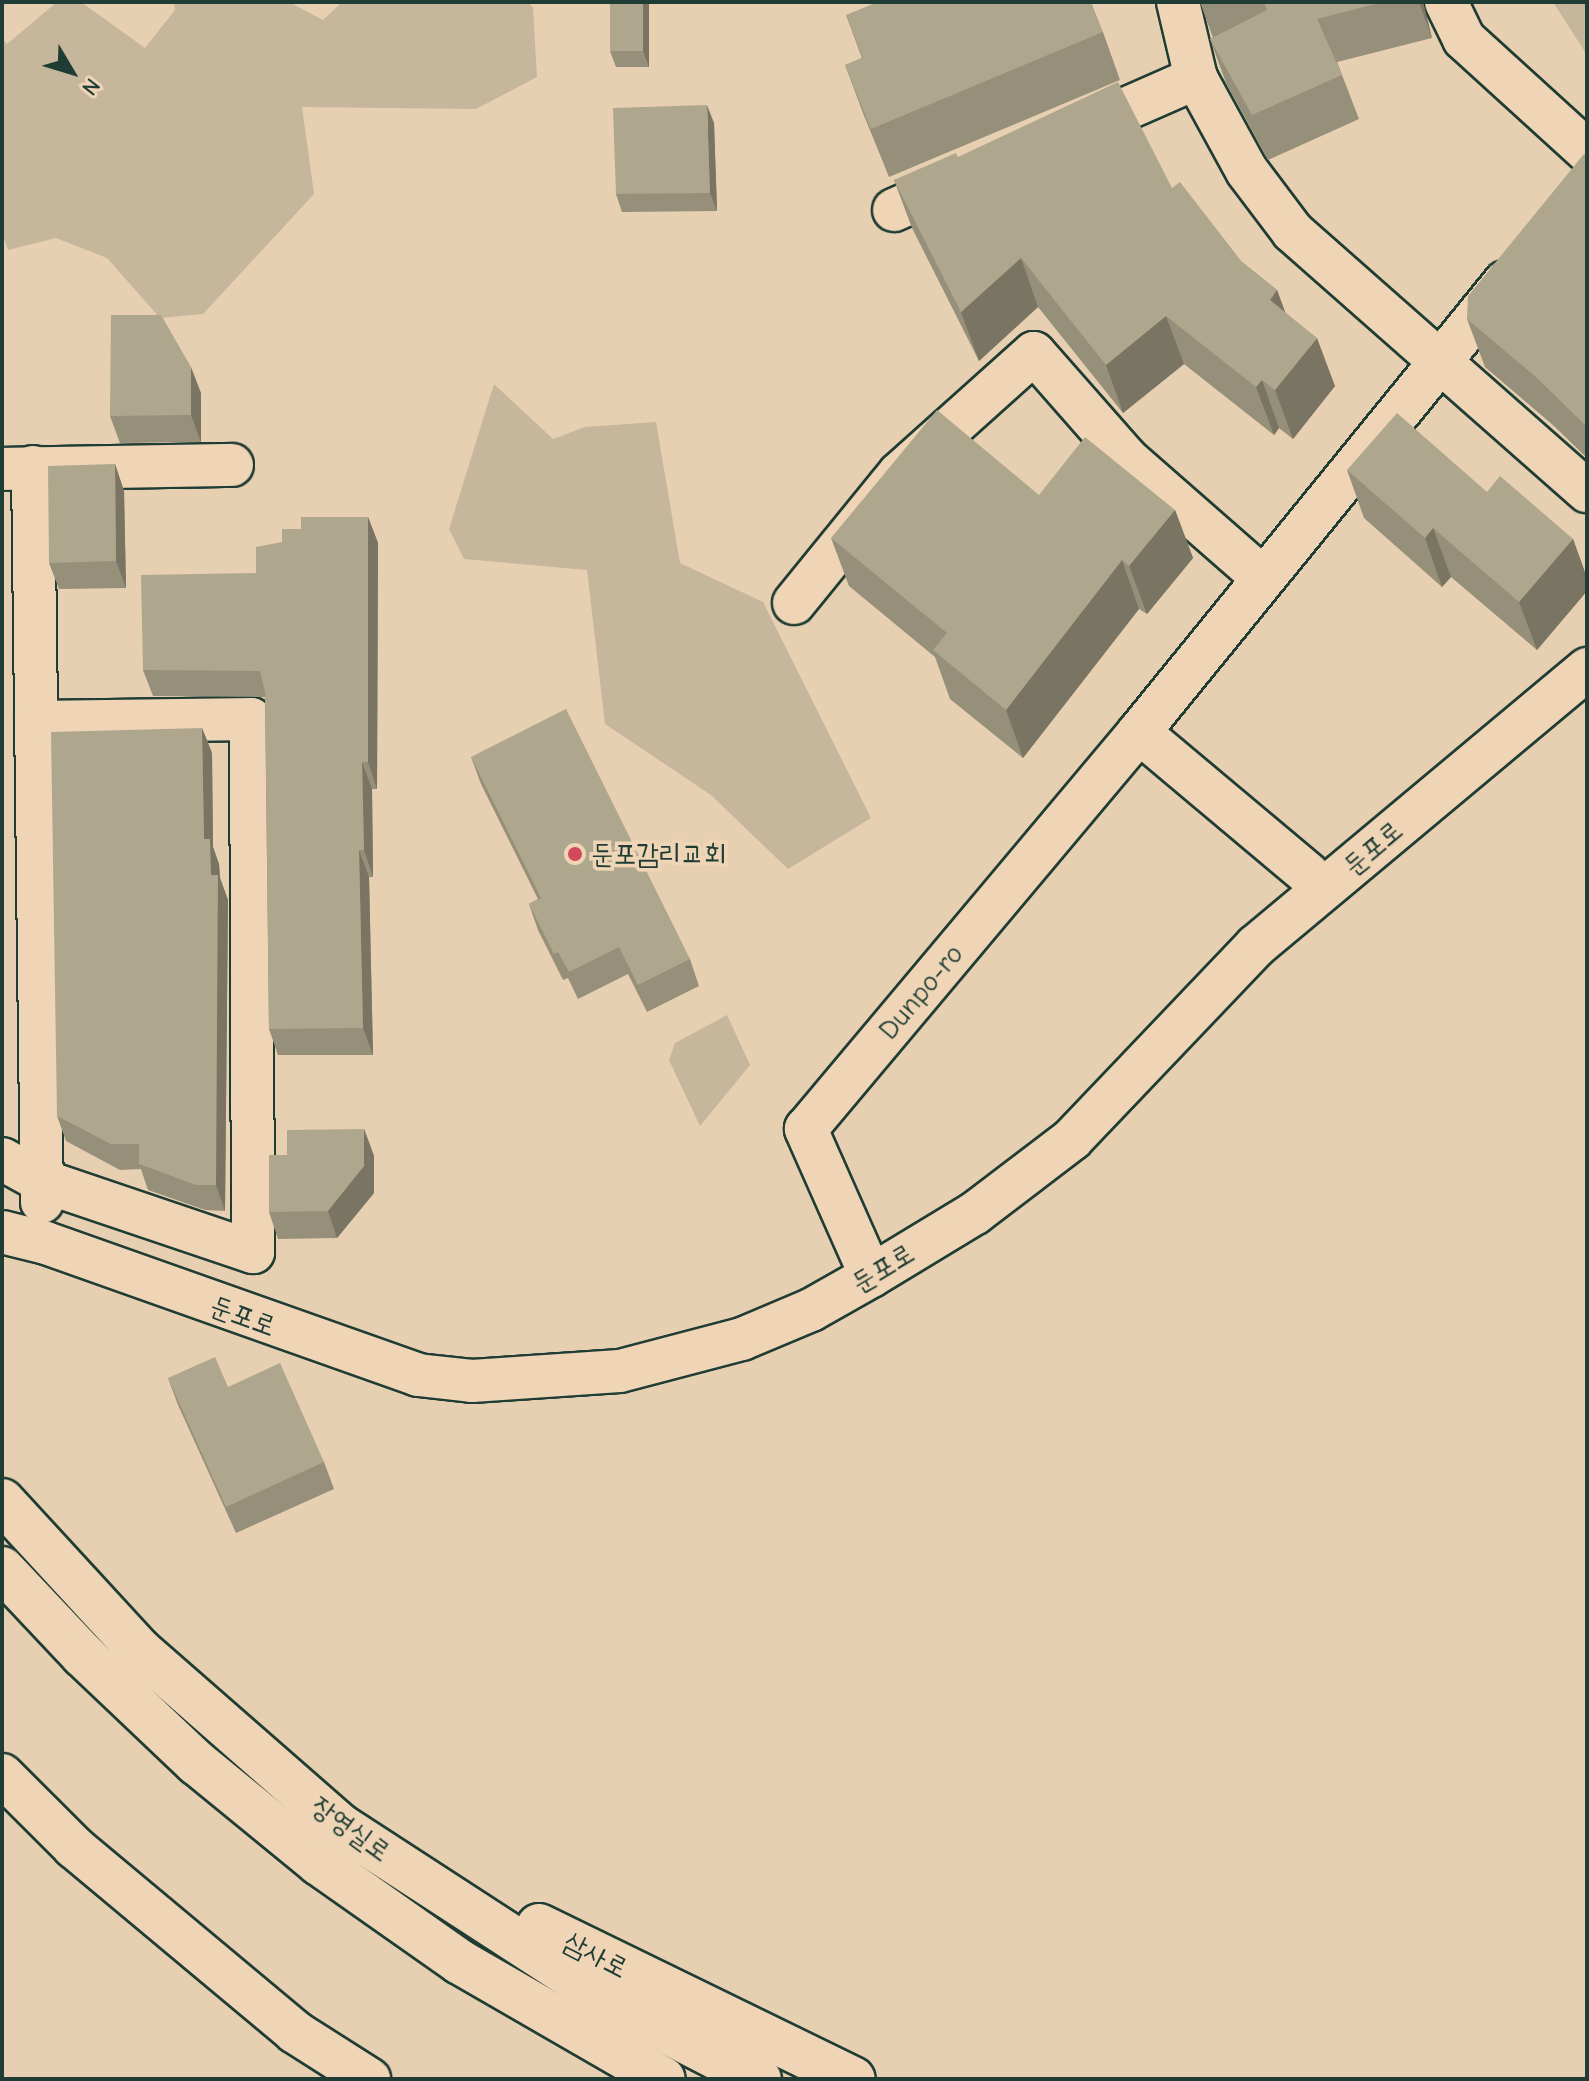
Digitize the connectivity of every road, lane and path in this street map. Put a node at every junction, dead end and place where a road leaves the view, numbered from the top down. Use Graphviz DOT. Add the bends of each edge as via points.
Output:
graph roads {
  1 [pos="1178,2"];
  2 [pos="1446,2"];
  3 [pos="1196,78"];
  4 [pos="1038,147"];
  5 [pos="1587,151"];
  6 [pos="995,166"];
  7 [pos="894,210"];
  8 [pos="1528,254"];
  9 [pos="1439,361"];
  10 [pos="232,465"];
  11 [pos="17,468"];
  12 [pos="1587,491"];
  13 [pos="1263,578"];
  14 [pos="794,603"];
  15 [pos="1587,669"];
  16 [pos="36,722"];
  17 [pos="1139,732"];
  18 [pos="1308,874"];
  19 [pos="2,1159"];
  20 [pos="40,1180"];
  21 [pos="2,1232"];
  22 [pos="46,1243"];
  23 [pos="871,1276"];
  24 [pos="2,1501"];
  25 [pos="2,1569"];
  26 [pos="2,1775"];
  27 [pos="340,1826"];
  28 [pos="369,2079"];
  29 [pos="663,2079"];
  30 [pos="759,2079"];
  31 [pos="853,2079"];
  1 -- 3 [label="street"];
  2 -- 5 [label="street" via="1464,39"];
  3 -- 4 [label="street"];
  3 -- 9 [label="street" via="1247,171 1293,232"];
  6 -- 7 [label="street"];
  8 -- 9 [label="street, Dunpo-ro"];
  9 -- 12 [label="street"];
  9 -- 13 [label="street, Dunpo-ro"];
  10 -- 11 [label="street"];
  11 -- 16 [label="street"];
  13 -- 14 [label="street" via="1127,459 1034,353 899,474"];
  13 -- 17 [label="street, Dunpo-ro"];
  15 -- 23 [label="street, 둔포로" via="1256,946 1072,1139 975,1213"];
  16 -- 20 [label="street"];
  16 -- 20 [label="street" via="251,719 253,1252"];
  17 -- 18 [label="street"];
  17 -- 23 [label="street, Dunpo-ro" via="806,1129"];
  19 -- 20 [label="street"];
  20 -- 22 [label="street"];
  21 -- 22 [label="street, 둔포로"];
  22 -- 23 [label="street, 둔포로" via="326,1346 418,1375 472,1381 620,1371 727,1343 811,1310"];
  24 -- 27 [label="highway, 장영실로" via="139,1650"];
  25 -- 29 [label="highway, 장영실로" via="197,1763 319,1863 460,1962"];
  26 -- 28 [label="street" via="74,1847 285,2024"];
  27 -- 30 [label="highway, 장영실로" via="616,2005"];
  27 -- 31 [label="highway, 삼사로"];
}
